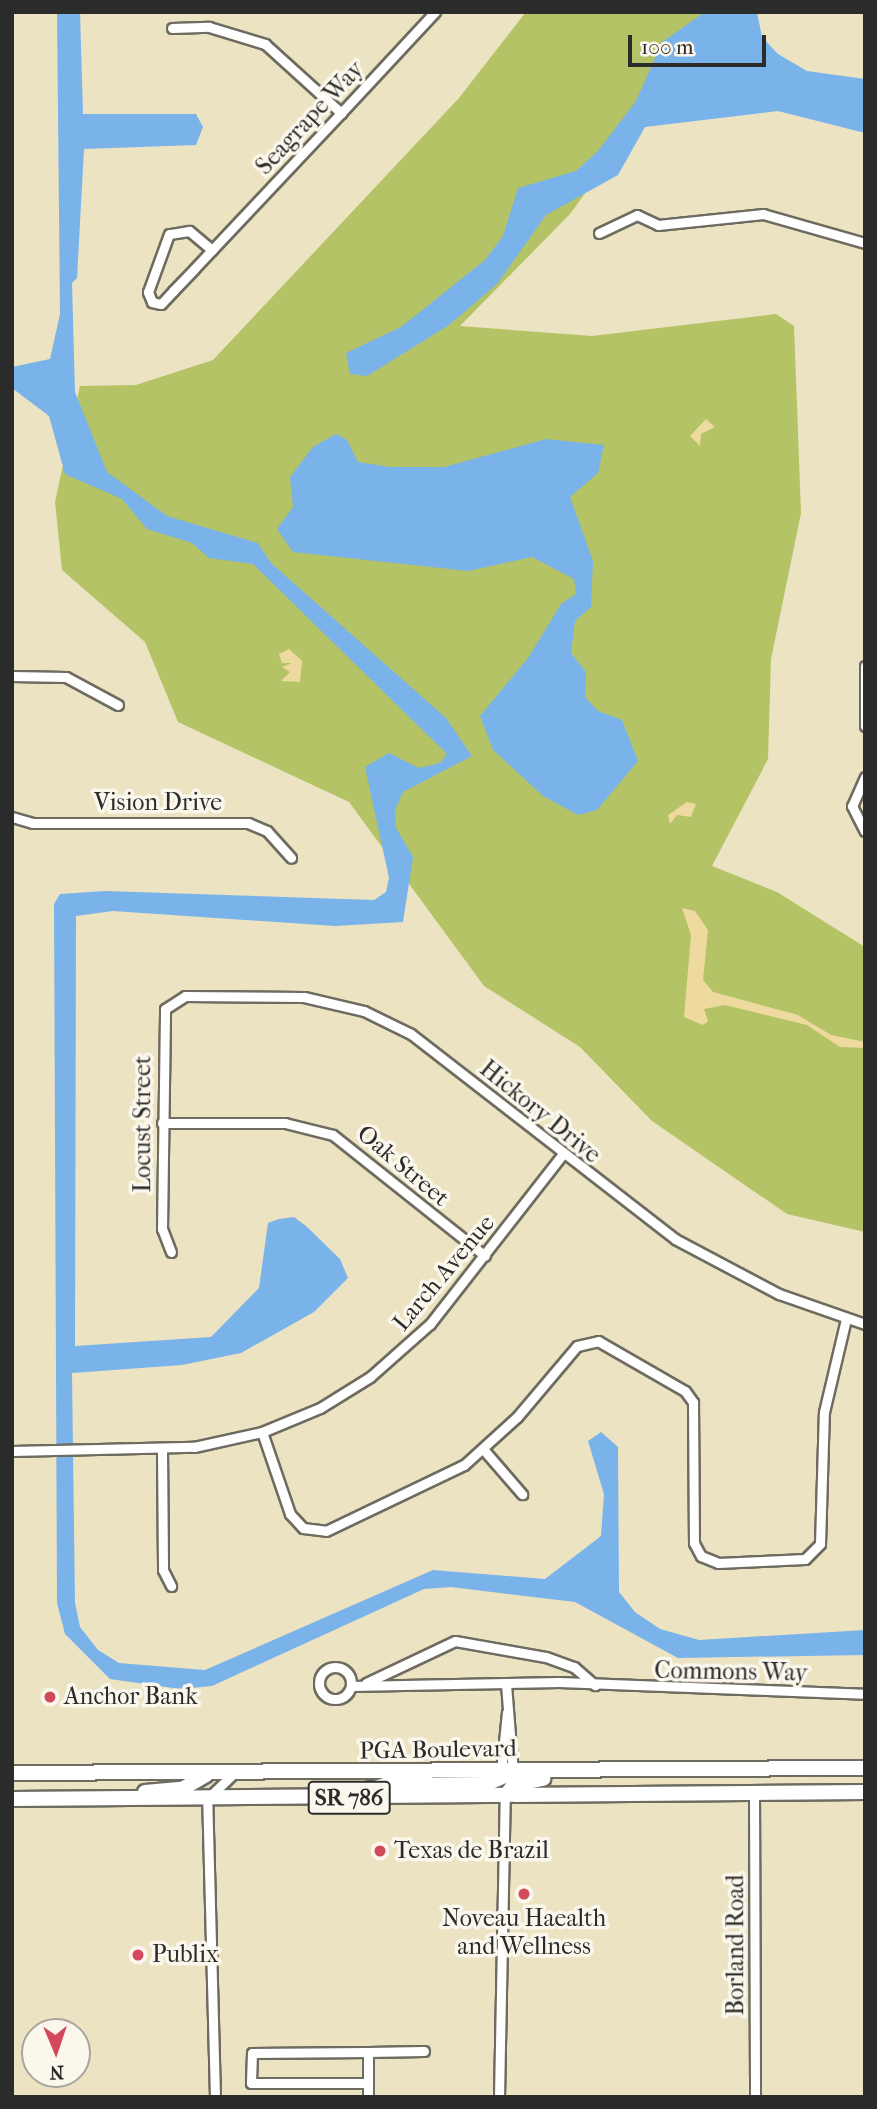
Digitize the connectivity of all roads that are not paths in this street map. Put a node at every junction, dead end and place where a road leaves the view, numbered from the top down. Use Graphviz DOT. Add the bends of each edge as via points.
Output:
graph roads {
  1 [pos="435,12"];
  2 [pos="172,28"];
  3 [pos="341,113"];
  4 [pos="599,233"];
  5 [pos="865,243"];
  6 [pos="212,250"];
  7 [pos="865,666"];
  8 [pos="12,676"];
  9 [pos="118,705"];
  10 [pos="865,726"];
  11 [pos="864,776"];
  12 [pos="12,817"];
  13 [pos="865,831"];
  14 [pos="291,859"];
  15 [pos="174,999"];
  16 [pos="162,1123"];
  17 [pos="562,1155"];
  18 [pos="171,1252"];
  19 [pos="485,1256"];
  20 [pos="846,1319"];
  21 [pos="865,1324"];
  22 [pos="262,1432"];
  23 [pos="483,1449"];
  24 [pos="162,1450"];
  25 [pos="12,1451"];
  26 [pos="522,1494"];
  27 [pos="171,1586"];
  28 [pos="506,1684"];
  29 [pos="363,1685"];
  30 [pos="351,1686"];
  31 [pos="596,1686"];
  32 [pos="865,1694"];
  33 [pos="865,1768"];
  34 [pos="648,1770"];
  35 [pos="507,1772"];
  36 [pos="12,1773"];
  37 [pos="232,1774"];
  38 [pos="206,1775"];
  39 [pos="865,1792"];
  40 [pos="754,1794"];
  41 [pos="505,1796"];
  42 [pos="342,1798"];
  43 [pos="12,1799"];
  44 [pos="131,1799"];
  45 [pos="207,1799"];
  46 [pos="424,2051"];
  47 [pos="368,2052"];
  48 [pos="368,2083"];
  49 [pos="215,2097"];
  50 [pos="368,2097"];
  51 [pos="499,2097"];
  52 [pos="755,2097"];
  1 -- 3 [label="street, Seagrape Way"];
  2 -- 3 [label="street" via="209,27 265,44"];
  3 -- 6 [label="street, Seagrape Way"];
  4 -- 5 [label="street" via="637,215 658,225 763,214"];
  6 -- 6 [label="street, Seagrape Way" via="161,304 152,302 148,292 169,234 189,232"];
  7 -- 10 [label="street"];
  8 -- 9 [label="street" via="66,677"];
  11 -- 13 [label="street" via="852,806"];
  12 -- 14 [label="street, Vision Drive" via="33,823 248,823 267,831"];
  15 -- 16 [label="street, Locust Street" via="162,1016"];
  15 -- 17 [label="street, Hickory Drive" via="304,997 364,1011 433,1049"];
  16 -- 18 [label="street, Locust Street" via="162,1229"];
  16 -- 19 [label="street, Oak Street" via="285,1123 333,1135"];
  17 -- 19 [label="street, Larch Avenue"];
  17 -- 20 [label="street, Hickory Drive" via="708,1259"];
  19 -- 22 [label="street, Larch Avenue" via="393,1359 328,1403"];
  20 -- 21 [label="street, Hickory Drive"];
  20 -- 23 [label="street" via="824,1412 820,1544 805,1559 718,1563 701,1556 694,1544 690,1396 598,1341 577,1346"];
  22 -- 23 [label="street" via="290,1514 320,1532 433,1484"];
  22 -- 24 [label="street, Larch Avenue"];
  23 -- 26 [label="street"];
  24 -- 25 [label="street, Larch Avenue"];
  24 -- 27 [label="street" via="163,1570"];
  28 -- 29 [label="street, Commons Way"];
  28 -- 31 [label="street, Commons Way"];
  28 -- 35 [label="street"];
  29 -- 30 [label="street, Commons Way"];
  29 -- 31 [label="street, Commons Way" via="455,1642 546,1657 574,1667"];
  31 -- 32 [label="street, Commons Way"];
  33 -- 34 [label="main road, PGA Boulevard / SR 786"];
  34 -- 35 [label="main road, PGA Boulevard / SR 786"];
  34 -- 41 [label="main road" via="527,1780"];
  35 -- 37 [label="main road, PGA Boulevard / SR 786"];
  35 -- 42 [label="main road" via="486,1784 385,1785"];
  36 -- 38 [label="main road, PGA Boulevard / SR 786"];
  37 -- 38 [label="main road, PGA Boulevard / SR 786"];
  37 -- 45 [label="street"];
  38 -- 44 [label="main road" via="194,1785"];
  39 -- 40 [label="main road, PGA Boulevard / SR 786"];
  40 -- 41 [label="main road, PGA Boulevard / SR 786"];
  40 -- 52 [label="street, Borland Road"];
  41 -- 42 [label="main road, PGA Boulevard / SR 786"];
  41 -- 51 [label="street"];
  42 -- 45 [label="main road, PGA Boulevard / SR 786"];
  43 -- 44 [label="main road, PGA Boulevard / SR 786"];
  44 -- 45 [label="main road, PGA Boulevard / SR 786"];
  45 -- 49 [label="street"];
  46 -- 47 [label="street"];
  47 -- 48 [label="street"];
  47 -- 48 [label="street" via="252,2053 251,2084"];
  48 -- 50 [label="street"];
}
